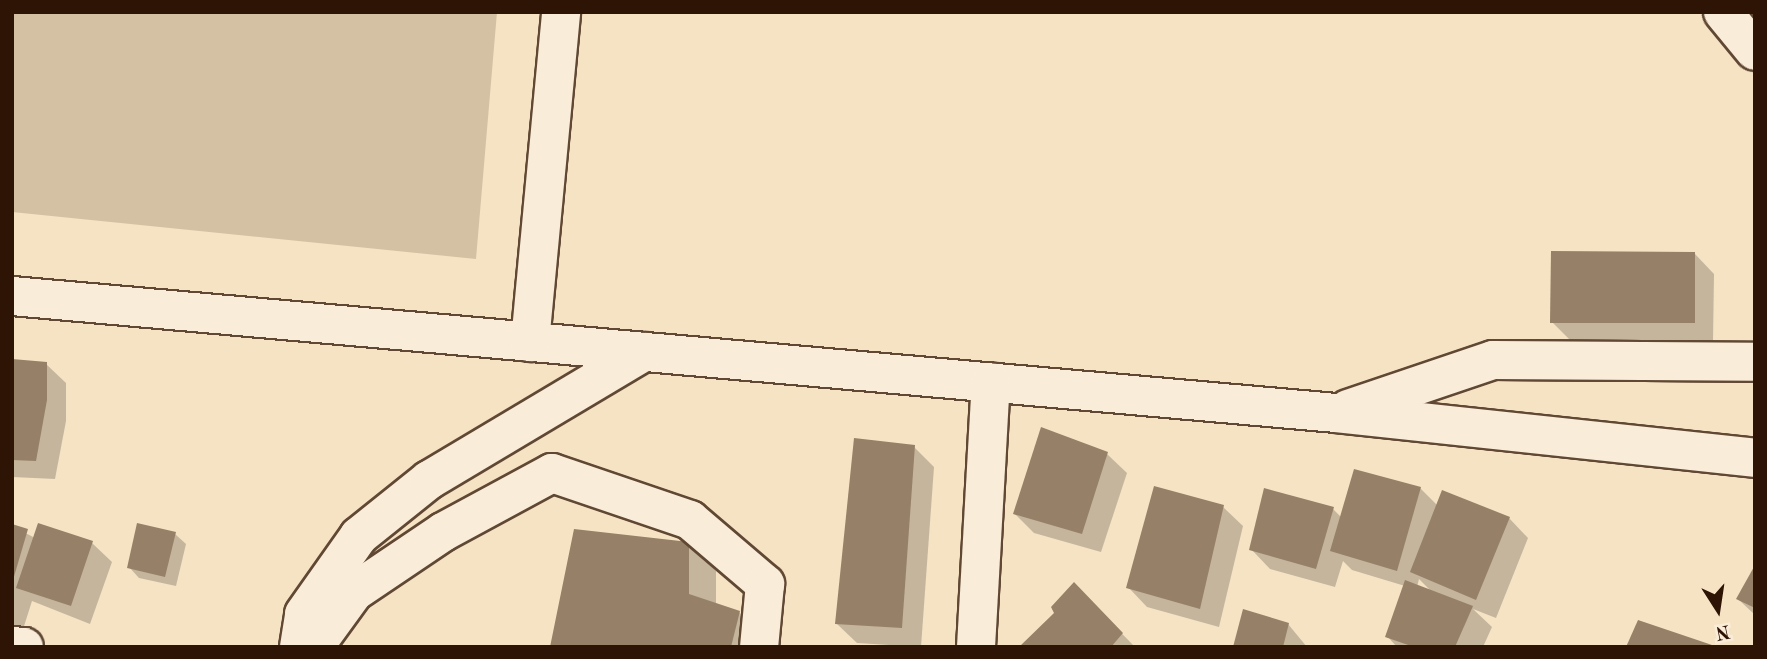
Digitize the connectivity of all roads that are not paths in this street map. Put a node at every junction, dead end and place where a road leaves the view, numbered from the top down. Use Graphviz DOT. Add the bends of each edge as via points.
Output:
graph roads {
  1 [pos="561,12"];
  2 [pos="1723,12"];
  3 [pos="1755,51"];
  4 [pos="12,296"];
  5 [pos="530,342"];
  6 [pos="644,352"];
  7 [pos="1755,362"];
  8 [pos="991,382"];
  9 [pos="1336,413"];
  10 [pos="1755,458"];
  11 [pos="12,646"];
  12 [pos="24,647"];
  13 [pos="299,647"];
  14 [pos="314,647"];
  15 [pos="758,647"];
  16 [pos="976,647"];
  1 -- 5 [label="street"];
  2 -- 3 [label="street"];
  4 -- 5 [label="street"];
  5 -- 6 [label="street"];
  6 -- 8 [label="street"];
  6 -- 13 [label="street" via="429,480 359,536 304,614"];
  7 -- 9 [label="street" via="1493,360"];
  8 -- 9 [label="street"];
  8 -- 16 [label="street"];
  9 -- 10 [label="street"];
  11 -- 12 [label="street"];
  14 -- 15 [label="street" via="354,592 443,532 552,473 690,520 765,584"];
}
